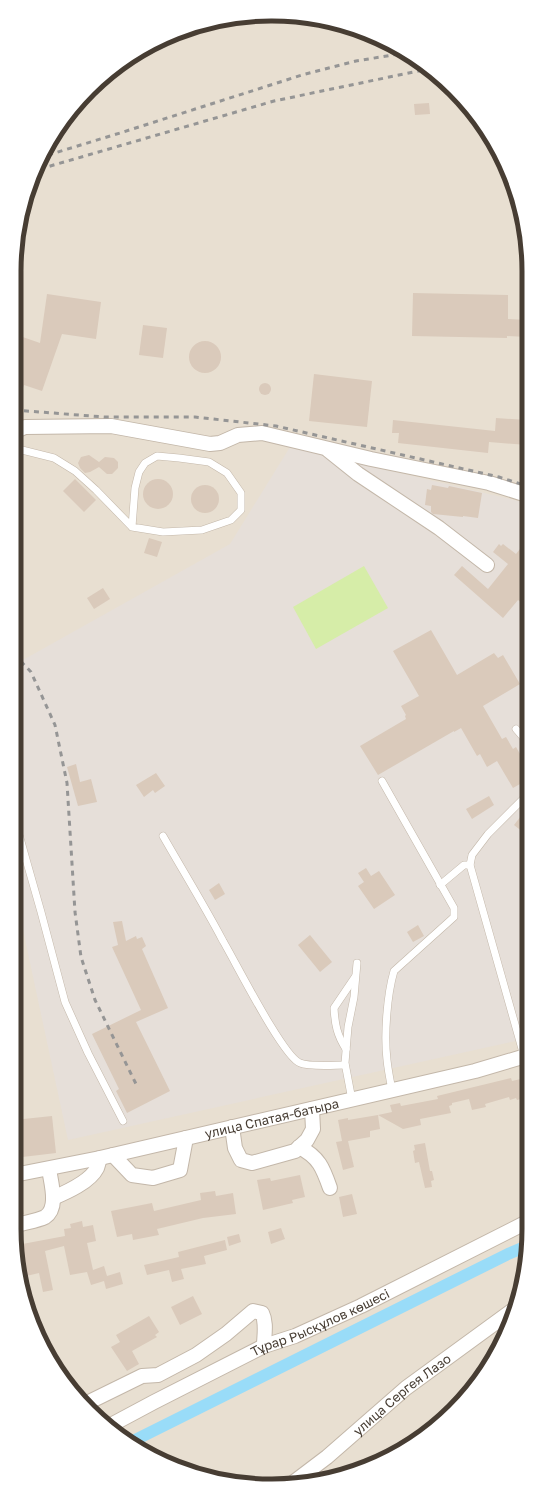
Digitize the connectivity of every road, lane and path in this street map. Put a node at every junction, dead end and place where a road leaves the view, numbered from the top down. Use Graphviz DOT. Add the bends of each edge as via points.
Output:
graph roads {
  1 [pos="21,429"];
  2 [pos="324,448"];
  3 [pos="21,450"];
  4 [pos="522,493"];
  5 [pos="132,527"];
  6 [pos="487,565"];
  7 [pos="516,729"];
  8 [pos="522,736"];
  9 [pos="382,781"];
  10 [pos="522,800"];
  11 [pos="163,836"];
  12 [pos="21,842"];
  13 [pos="470,865"];
  14 [pos="440,885"];
  15 [pos="357,963"];
  16 [pos="356,977"];
  17 [pos="522,1042"];
  18 [pos="346,1048"];
  19 [pos="522,1057"];
  20 [pos="345,1065"];
  21 [pos="392,1090"];
  22 [pos="352,1100"];
  23 [pos="312,1109"];
  24 [pos="123,1120"];
  25 [pos="232,1127"];
  26 [pos="186,1138"];
  27 [pos="299,1147"];
  28 [pos="106,1157"];
  29 [pos="49,1169"];
  30 [pos="21,1174"];
  31 [pos="330,1188"];
  32 [pos="53,1198"];
  33 [pos="21,1224"];
  34 [pos="522,1226"];
  35 [pos="507,1315"];
  36 [pos="264,1346"];
  37 [pos="90,1402"];
  38 [pos="115,1424"];
  39 [pos="299,1477"];
  1 -- 2 [label="street" via="111,426 210,444 220,443 238,435 262,433"];
  2 -- 4 [label="street" via="488,483"];
  2 -- 6 [label="street"];
  3 -- 5 [label="lane" via="54,458 75,471"];
  5 -- 5 [label="lane" via="163,532 202,530 231,520 242,510 241,493 227,473 209,462 157,456 145,463 139,472"];
  7 -- 8 [label="lane"];
  9 -- 14 [label="lane"];
  10 -- 13 [label="lane" via="488,834 472,855"];
  11 -- 20 [label="lane" via="288,1053 299,1063"];
  12 -- 24 [label="lane" via="65,1002"];
  13 -- 14 [label="lane" via="464,865"];
  13 -- 17 [label="lane"];
  14 -- 21 [label="lane" via="454,908 454,917 394,971 390,983 386,1059"];
  15 -- 16 [label="lane"];
  16 -- 18 [label="lane"];
  16 -- 18 [label="lane" via="334,1008 339,1037"];
  18 -- 20 [label="lane"];
  19 -- 21 [label="street, улица Спатая-батыра"];
  20 -- 22 [label="lane"];
  21 -- 22 [label="street, улица Спатая-батыра"];
  22 -- 23 [label="street, улица Спатая-батыра"];
  23 -- 25 [label="street, улица Спатая-батыра"];
  23 -- 27 [label="street" via="313,1129"];
  25 -- 26 [label="street, улица Спатая-батыра"];
  25 -- 27 [label="street" via="235,1148 241,1160 252,1163 295,1151"];
  26 -- 28 [label="street, улица Спатая-батыра"];
  26 -- 28 [label="street" via="180,1170 153,1178 132,1175"];
  27 -- 31 [label="street" via="312,1153 324,1170"];
  28 -- 29 [label="street, улица Спатая-батыра"];
  28 -- 32 [label="street" via="80,1184"];
  29 -- 30 [label="street, улица Спатая-батыра"];
  29 -- 32 [label="street"];
  32 -- 33 [label="street" via="53,1207 45,1216"];
  34 -- 36 [label="street, Тұрар Рысқұлов көшесі" via="361,1306 295,1336"];
  35 -- 39 [label="street, улица Сергея Лазо" via="406,1388 327,1457"];
  36 -- 37 [label="street" via="266,1320 262,1313 253,1311 196,1356 158,1375 142,1376"];
  36 -- 38 [label="street, Тұрар Рысқұлов көшесі"];
}
